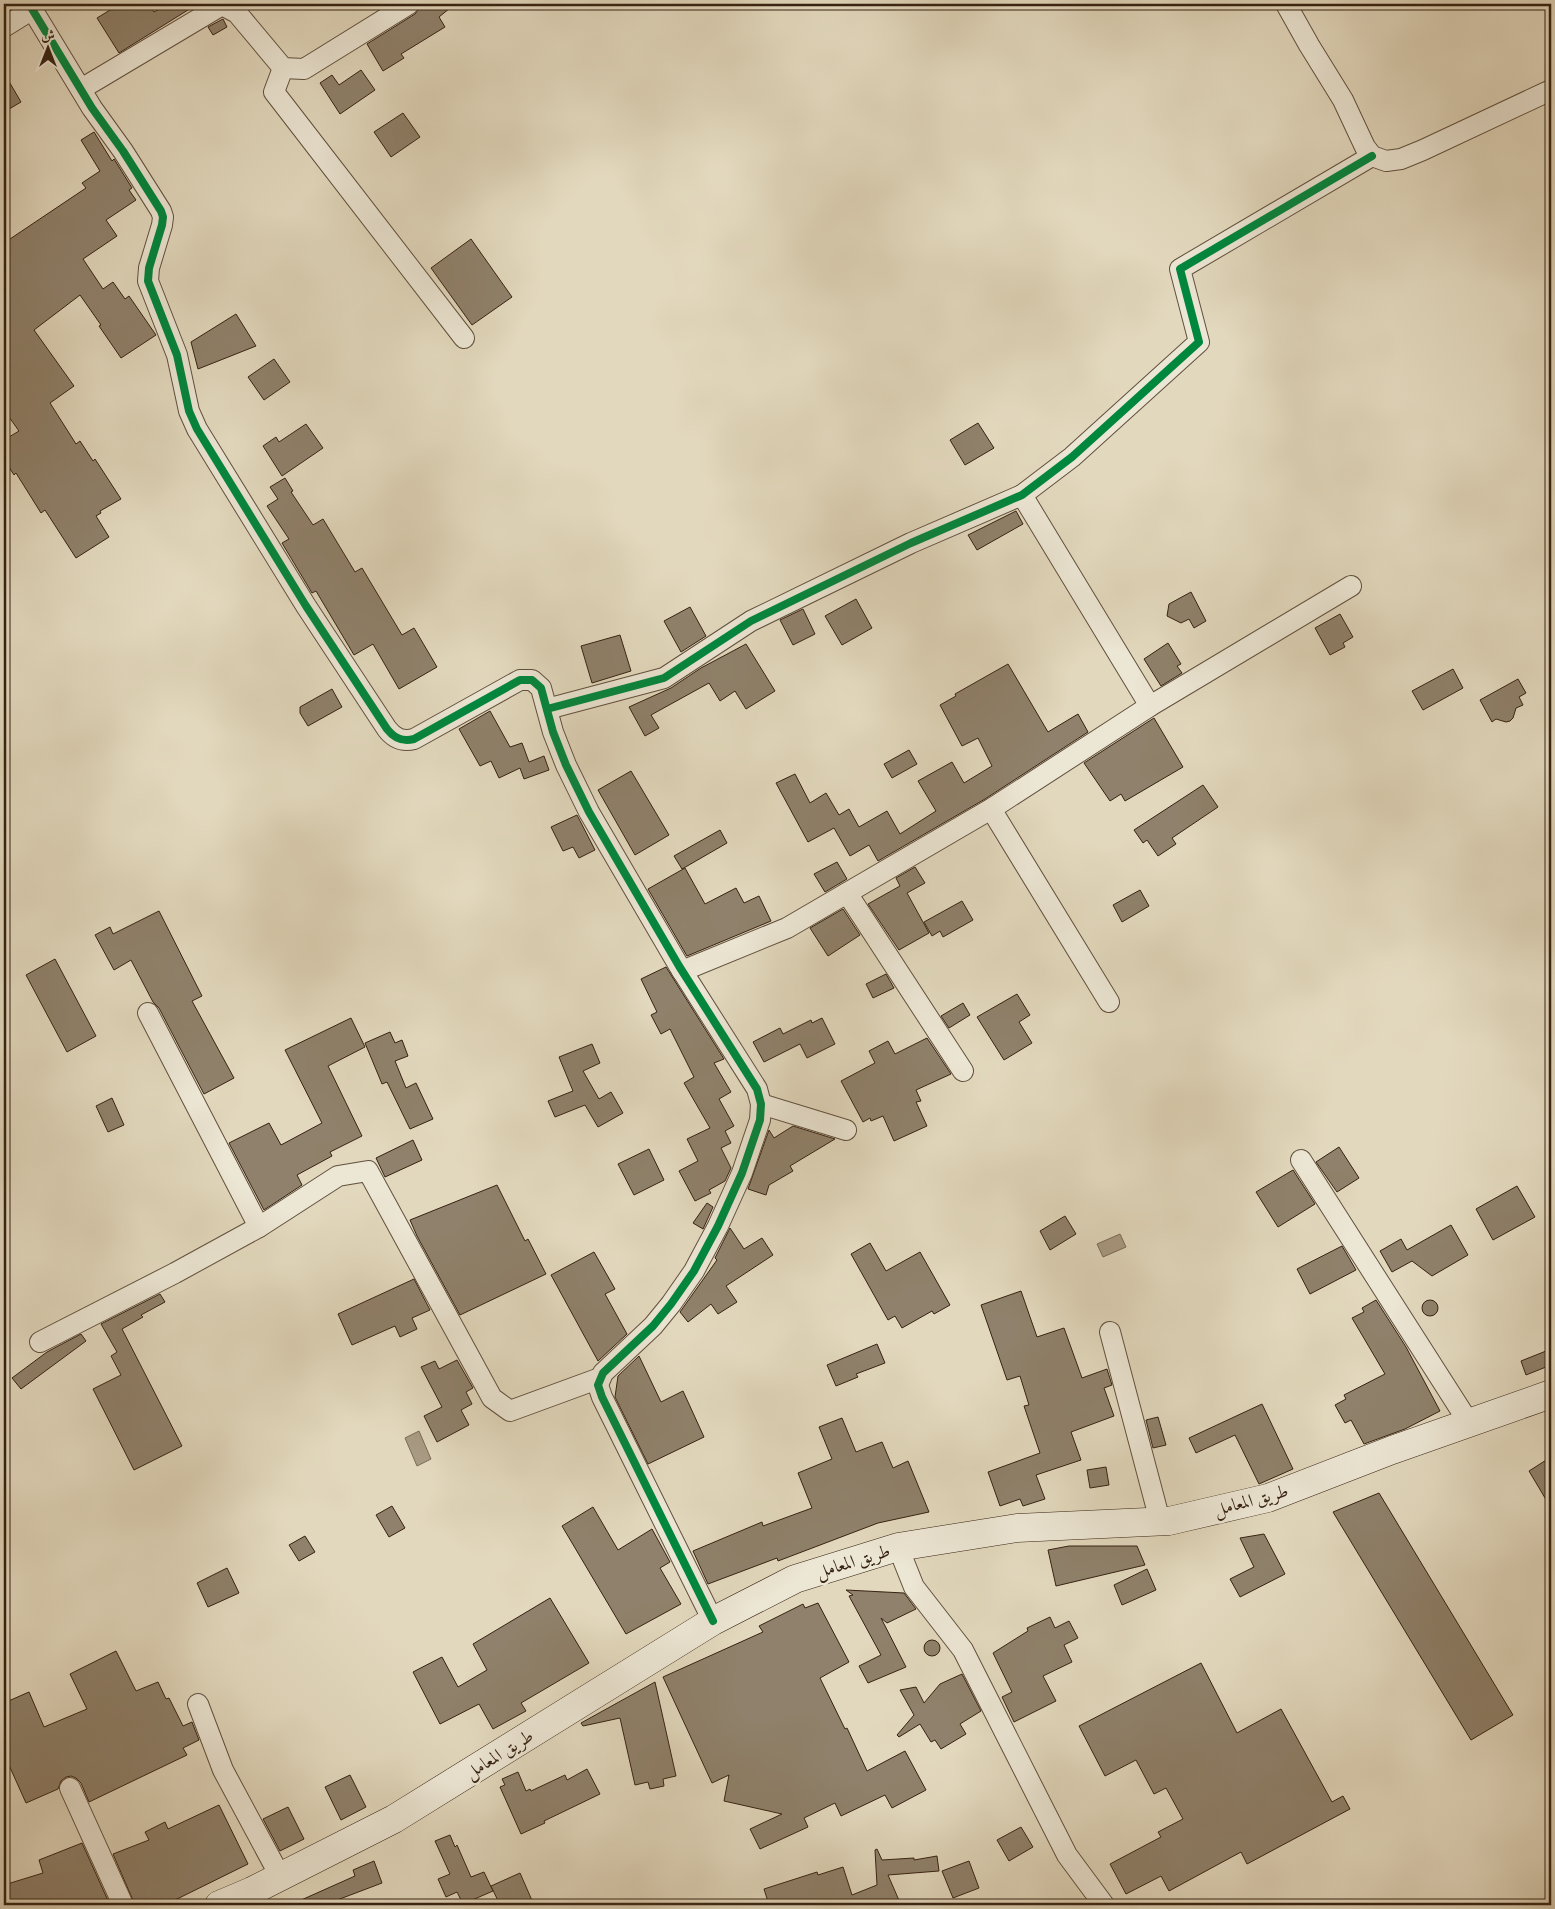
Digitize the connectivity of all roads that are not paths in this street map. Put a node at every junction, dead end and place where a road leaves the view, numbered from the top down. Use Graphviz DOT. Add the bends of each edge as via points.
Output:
graph roads {
  1 [pos="410,4"];
  2 [pos="1286,4"];
  3 [pos="31,6"];
  4 [pos="4,27"];
  5 [pos="283,68"];
  6 [pos="81,89"];
  7 [pos="1551,90"];
  8 [pos="1372,156"];
  9 [pos="464,338"];
  10 [pos="1022,495"];
  11 [pos="1351,586"];
  12 [pos="1150,706"];
  13 [pos="547,709"];
  14 [pos="991,809"];
  15 [pos="847,893"];
  16 [pos="682,971"];
  17 [pos="1109,1002"];
  18 [pos="148,1013"];
  19 [pos="963,1071"];
  20 [pos="761,1104"];
  21 [pos="846,1130"];
  22 [pos="1300,1160"];
  23 [pos="258,1227"];
  24 [pos="1110,1332"];
  25 [pos="40,1342"];
  26 [pos="600,1378"];
  27 [pos="1551,1394"];
  28 [pos="1469,1424"];
  29 [pos="1160,1521"];
  30 [pos="898,1547"];
  31 [pos="713,1621"];
  32 [pos="198,1704"];
  33 [pos="70,1788"];
  34 [pos="280,1876"];
  35 [pos="123,1905"];
  36 [pos="219,1905"];
  37 [pos="1104,1905"];
  1 -- 5 [label="street" via="304,69"];
  2 -- 8 [label="street" via="1344,100"];
  3 -- 4 [label="street"];
  3 -- 6 [label="street"];
  5 -- 6 [label="street" via="237,13 222,5"];
  5 -- 9 [label="street" via="274,92"];
  6 -- 13 [label="street" via="161,211 162,225 148,281 176,355 189,411 197,428 306,606 390,734 402,740 414,739 520,680 537,683"];
  7 -- 8 [label="street" via="1401,159 1386,161"];
  8 -- 10 [label="street" via="1180,270 1199,342 1072,456"];
  10 -- 12 [label="street"];
  10 -- 13 [label="street" via="911,543 751,621 664,678"];
  11 -- 12 [label="street"];
  12 -- 14 [label="street"];
  13 -- 16 [label="street" via="566,765 589,812"];
  14 -- 15 [label="street"];
  14 -- 17 [label="street"];
  15 -- 16 [label="street" via="787,928"];
  15 -- 19 [label="street"];
  16 -- 20 [label="street" via="753,1082"];
  18 -- 23 [label="street"];
  20 -- 21 [label="street"];
  20 -- 26 [label="street" via="760,1120 742,1172 694,1271 653,1326"];
  22 -- 28 [label="street"];
  23 -- 25 [label="street"];
  23 -- 26 [label="street" via="338,1176 368,1171 492,1398 510,1412"];
  24 -- 29 [label="street"];
  26 -- 31 [label="street" via="598,1385 602,1397"];
  27 -- 28 [label="main road, طريق المعامل"];
  28 -- 29 [label="main road, طريق المعامل" via="1268,1498"];
  29 -- 30 [label="main road, طريق المعامل" via="1017,1528"];
  30 -- 31 [label="main road, طريق المعامل" via="794,1579"];
  30 -- 37 [label="street" via="914,1587 963,1650 1067,1854"];
  31 -- 34 [label="main road, طريق المعامل" via="394,1819"];
  32 -- 34 [label="street" via="223,1770"];
  33 -- 35 [label="street"];
  34 -- 36 [label="main road, طريق المعامل"];
}
